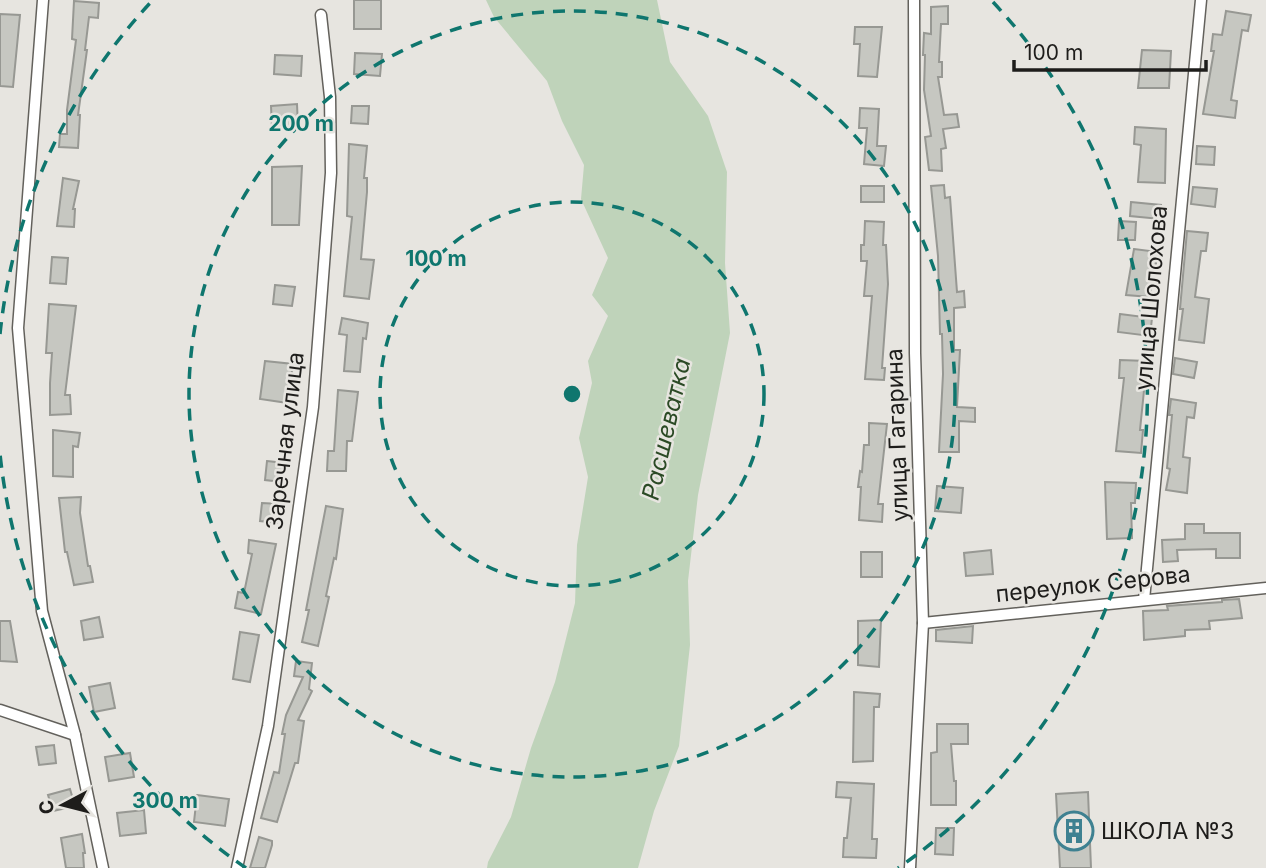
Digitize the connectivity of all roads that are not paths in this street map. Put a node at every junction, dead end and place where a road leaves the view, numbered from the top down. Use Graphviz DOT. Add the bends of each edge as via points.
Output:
graph roads {
  1 [pos="43,0"];
  2 [pos="915,0"];
  3 [pos="1200,0"];
  4 [pos="321,15"];
  5 [pos="1266,587"];
  6 [pos="1144,600"];
  7 [pos="923,622"];
  8 [pos="0,710"];
  9 [pos="75,734"];
  10 [pos="103,868"];
  11 [pos="237,868"];
  12 [pos="910,868"];
  1 -- 9 [label="street" via="18,328 42,611"];
  2 -- 7 [label="street, улица Гагарина" via="915,353"];
  3 -- 6 [label="street, улица Шолохова"];
  4 -- 11 [label="street, Заречная улица" via="330,97 331,173 313,407 268,726"];
  5 -- 6 [label="street, переулок Серова"];
  6 -- 7 [label="street, переулок Серова"];
  7 -- 12 [label="street, улица Гагарина"];
  8 -- 9 [label="street"];
  9 -- 10 [label="street"];
}
